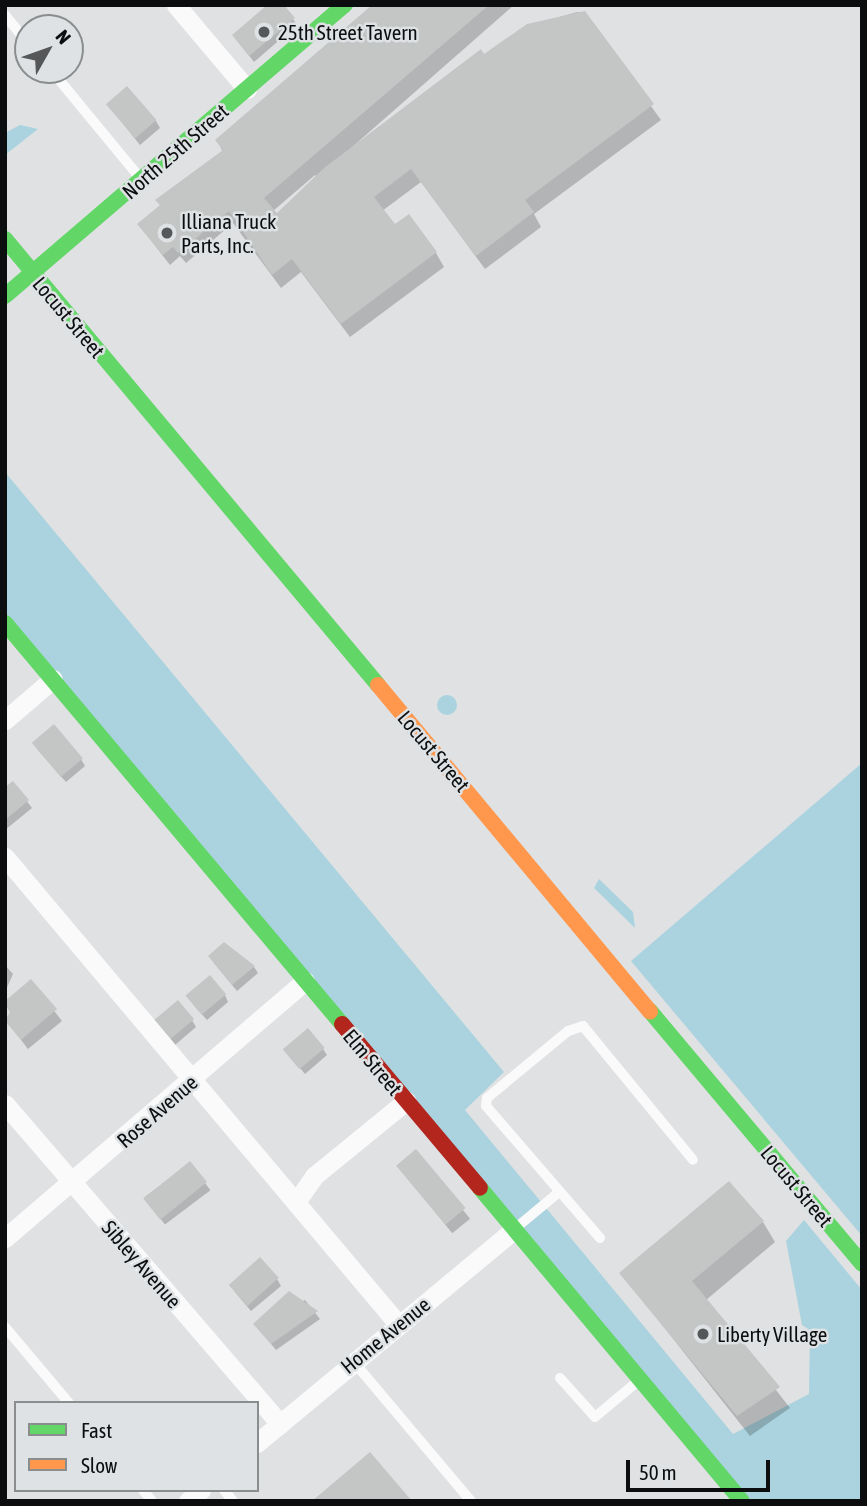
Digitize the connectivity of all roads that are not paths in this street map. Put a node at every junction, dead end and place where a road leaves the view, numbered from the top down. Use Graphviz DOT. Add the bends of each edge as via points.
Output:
graph roads {
  1 [pos="176,5"];
  2 [pos="345,5"];
  3 [pos="63,84"];
  4 [pos="247,89"];
  5 [pos="141,179"];
  6 [pos="5,239"];
  7 [pos="33,274"];
  8 [pos="5,296"];
  9 [pos="5,623"];
  10 [pos="53,679"];
  11 [pos="5,720"];
  12 [pos="5,857"];
  13 [pos="305,981"];
  14 [pos="192,1080"];
  15 [pos="406,1101"];
  16 [pos="5,1104"];
  17 [pos="693,1160"];
  18 [pos="73,1184"];
  19 [pos="559,1192"];
  20 [pos="296,1202"];
  21 [pos="514,1230"];
  22 [pos="5,1238"];
  23 [pos="600,1238"];
  24 [pos="862,1264"];
  25 [pos="398,1324"];
  26 [pos="5,1327"];
  27 [pos="353,1360"];
  28 [pos="560,1378"];
  29 [pos="640,1379"];
  30 [pos="67,1401"];
  31 [pos="280,1424"];
  32 [pos="259,1441"];
  33 [pos="471,1501"];
  34 [pos="742,1501"];
  1 -- 4 [label="street"];
  2 -- 4 [label="street, North 25th Street"];
  3 -- 5 [label="lane"];
  4 -- 5 [label="street, North 25th Street"];
  5 -- 7 [label="street, North 25th Street"];
  6 -- 7 [label="street, Locust Street"];
  7 -- 8 [label="street, North 25th Street"];
  7 -- 24 [label="street, Locust Street"];
  9 -- 10 [label="street, Elm Street"];
  10 -- 11 [label="street"];
  10 -- 13 [label="street, Elm Street"];
  12 -- 14 [label="street"];
  13 -- 14 [label="street, Rose Avenue"];
  13 -- 15 [label="street, Elm Street"];
  14 -- 18 [label="street, Rose Avenue"];
  14 -- 20 [label="street"];
  15 -- 20 [label="street" via="314,1176"];
  15 -- 21 [label="street, Elm Street"];
  16 -- 18 [label="street, Sibley Avenue"];
  17 -- 19 [label="lane" via="583,1026 568,1031 486,1105"];
  18 -- 22 [label="street, Rose Avenue"];
  18 -- 31 [label="street, Sibley Avenue"];
  19 -- 21 [label="lane"];
  19 -- 23 [label="lane"];
  20 -- 25 [label="street"];
  21 -- 25 [label="street, Home Avenue"];
  21 -- 29 [label="street, Elm Street"];
  25 -- 27 [label="street, Home Avenue"];
  26 -- 30 [label="lane"];
  27 -- 31 [label="street, Home Avenue"];
  27 -- 33 [label="lane"];
  28 -- 29 [label="lane" via="595,1417"];
  29 -- 34 [label="street, Elm Street"];
  31 -- 32 [label="street, Home Avenue"];
}
